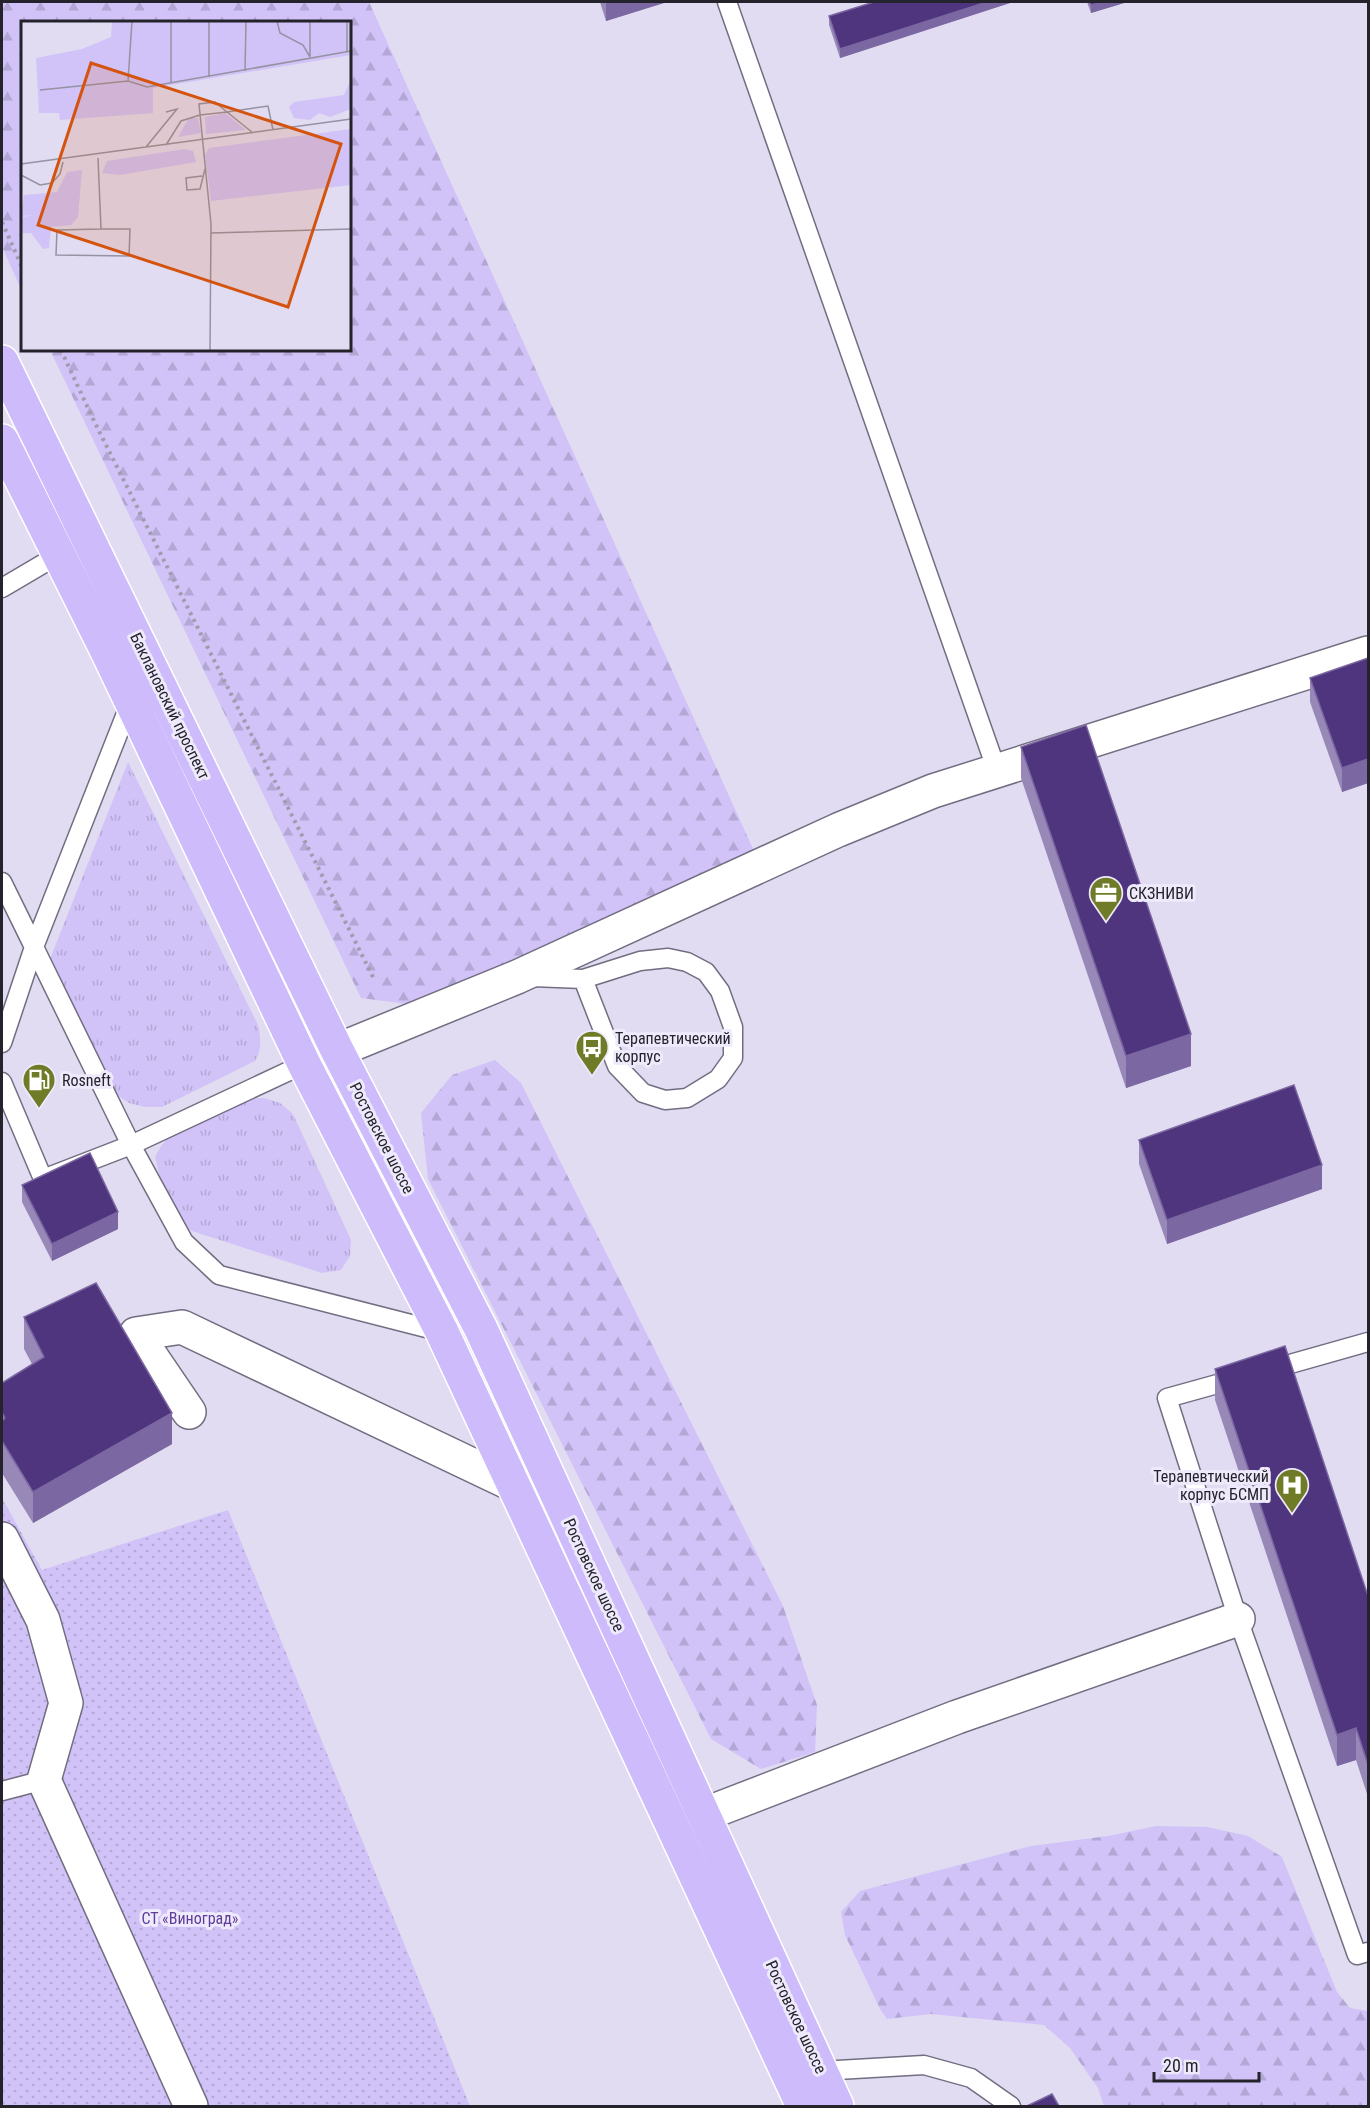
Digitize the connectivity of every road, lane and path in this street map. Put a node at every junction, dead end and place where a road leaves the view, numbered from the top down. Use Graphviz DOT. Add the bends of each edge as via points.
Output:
graph roads {
  1 [pos="727,2"];
  2 [pos="2,222"];
  3 [pos="21,265"];
  4 [pos="61,351"];
  5 [pos="2,362"];
  6 [pos="2,441"];
  7 [pos="58,555"];
  8 [pos="2,588"];
  9 [pos="1368,652"];
  10 [pos="131,701"];
  11 [pos="997,771"];
  12 [pos="2,882"];
  13 [pos="34,947"];
  14 [pos="516,977"];
  15 [pos="374,979"];
  16 [pos="583,979"];
  17 [pos="2,1043"];
  18 [pos="337,1050"];
  19 [pos="304,1064"];
  20 [pos="2,1082"];
  21 [pos="131,1145"];
  22 [pos="442,1332"];
  23 [pos="1368,1342"];
  24 [pos="189,1412"];
  25 [pos="514,1485"];
  26 [pos="2,1539"];
  27 [pos="1239,1618"];
  28 [pos="44,1780"];
  29 [pos="2,1791"];
  30 [pos="704,1815"];
  31 [pos="1368,1952"];
  32 [pos="820,2071"];
  33 [pos="191,2106"];
  34 [pos="803,2106"];
  35 [pos="837,2106"];
  36 [pos="1011,2106"];
  1 -- 11 [label="lane"];
  2 -- 3 [label="path"];
  4 -- 15 [label="path"];
  5 -- 18 [label="main road, Баклановский проспект"];
  6 -- 7 [label="main road, Баклановский проспект"];
  7 -- 8 [label="lane"];
  7 -- 10 [label="main road, Баклановский проспект"];
  9 -- 11 [label="street"];
  10 -- 13 [label="lane"];
  10 -- 19 [label="main road, Баклановский проспект"];
  11 -- 14 [label="street" via="933,791 838,830"];
  12 -- 13 [label="lane"];
  13 -- 17 [label="lane"];
  13 -- 21 [label="lane"];
  14 -- 16 [label="lane"];
  14 -- 18 [label="street"];
  16 -- 16 [label="lane" via="617,1066 643,1093 665,1100 687,1098 718,1079 733,1058 733,1027 720,991 706,972 668,958 640,961"];
  18 -- 19 [label="street"];
  18 -- 30 [label="main road, Ростовское шоссе" via="481,1329"];
  19 -- 21 [label="lane"];
  19 -- 22 [label="main road, Ростовское шоссе"];
  20 -- 21 [label="lane" via="43,1179"];
  21 -- 22 [label="lane" via="184,1242 219,1275"];
  22 -- 25 [label="main road, Ростовское шоссе"];
  23 -- 27 [label="lane" via="1167,1398"];
  24 -- 25 [label="street" via="136,1334 182,1327"];
  25 -- 34 [label="main road, Ростовское шоссе"];
  26 -- 28 [label="street" via="43,1620 66,1703"];
  27 -- 30 [label="street" via="957,1717"];
  27 -- 31 [label="lane" via="1357,1955"];
  28 -- 29 [label="lane"];
  28 -- 33 [label="street"];
  30 -- 32 [label="main road, Ростовское шоссе"];
  32 -- 35 [label="main road, Ростовское шоссе"];
  32 -- 36 [label="lane" via="924,2065 971,2078"];
}
